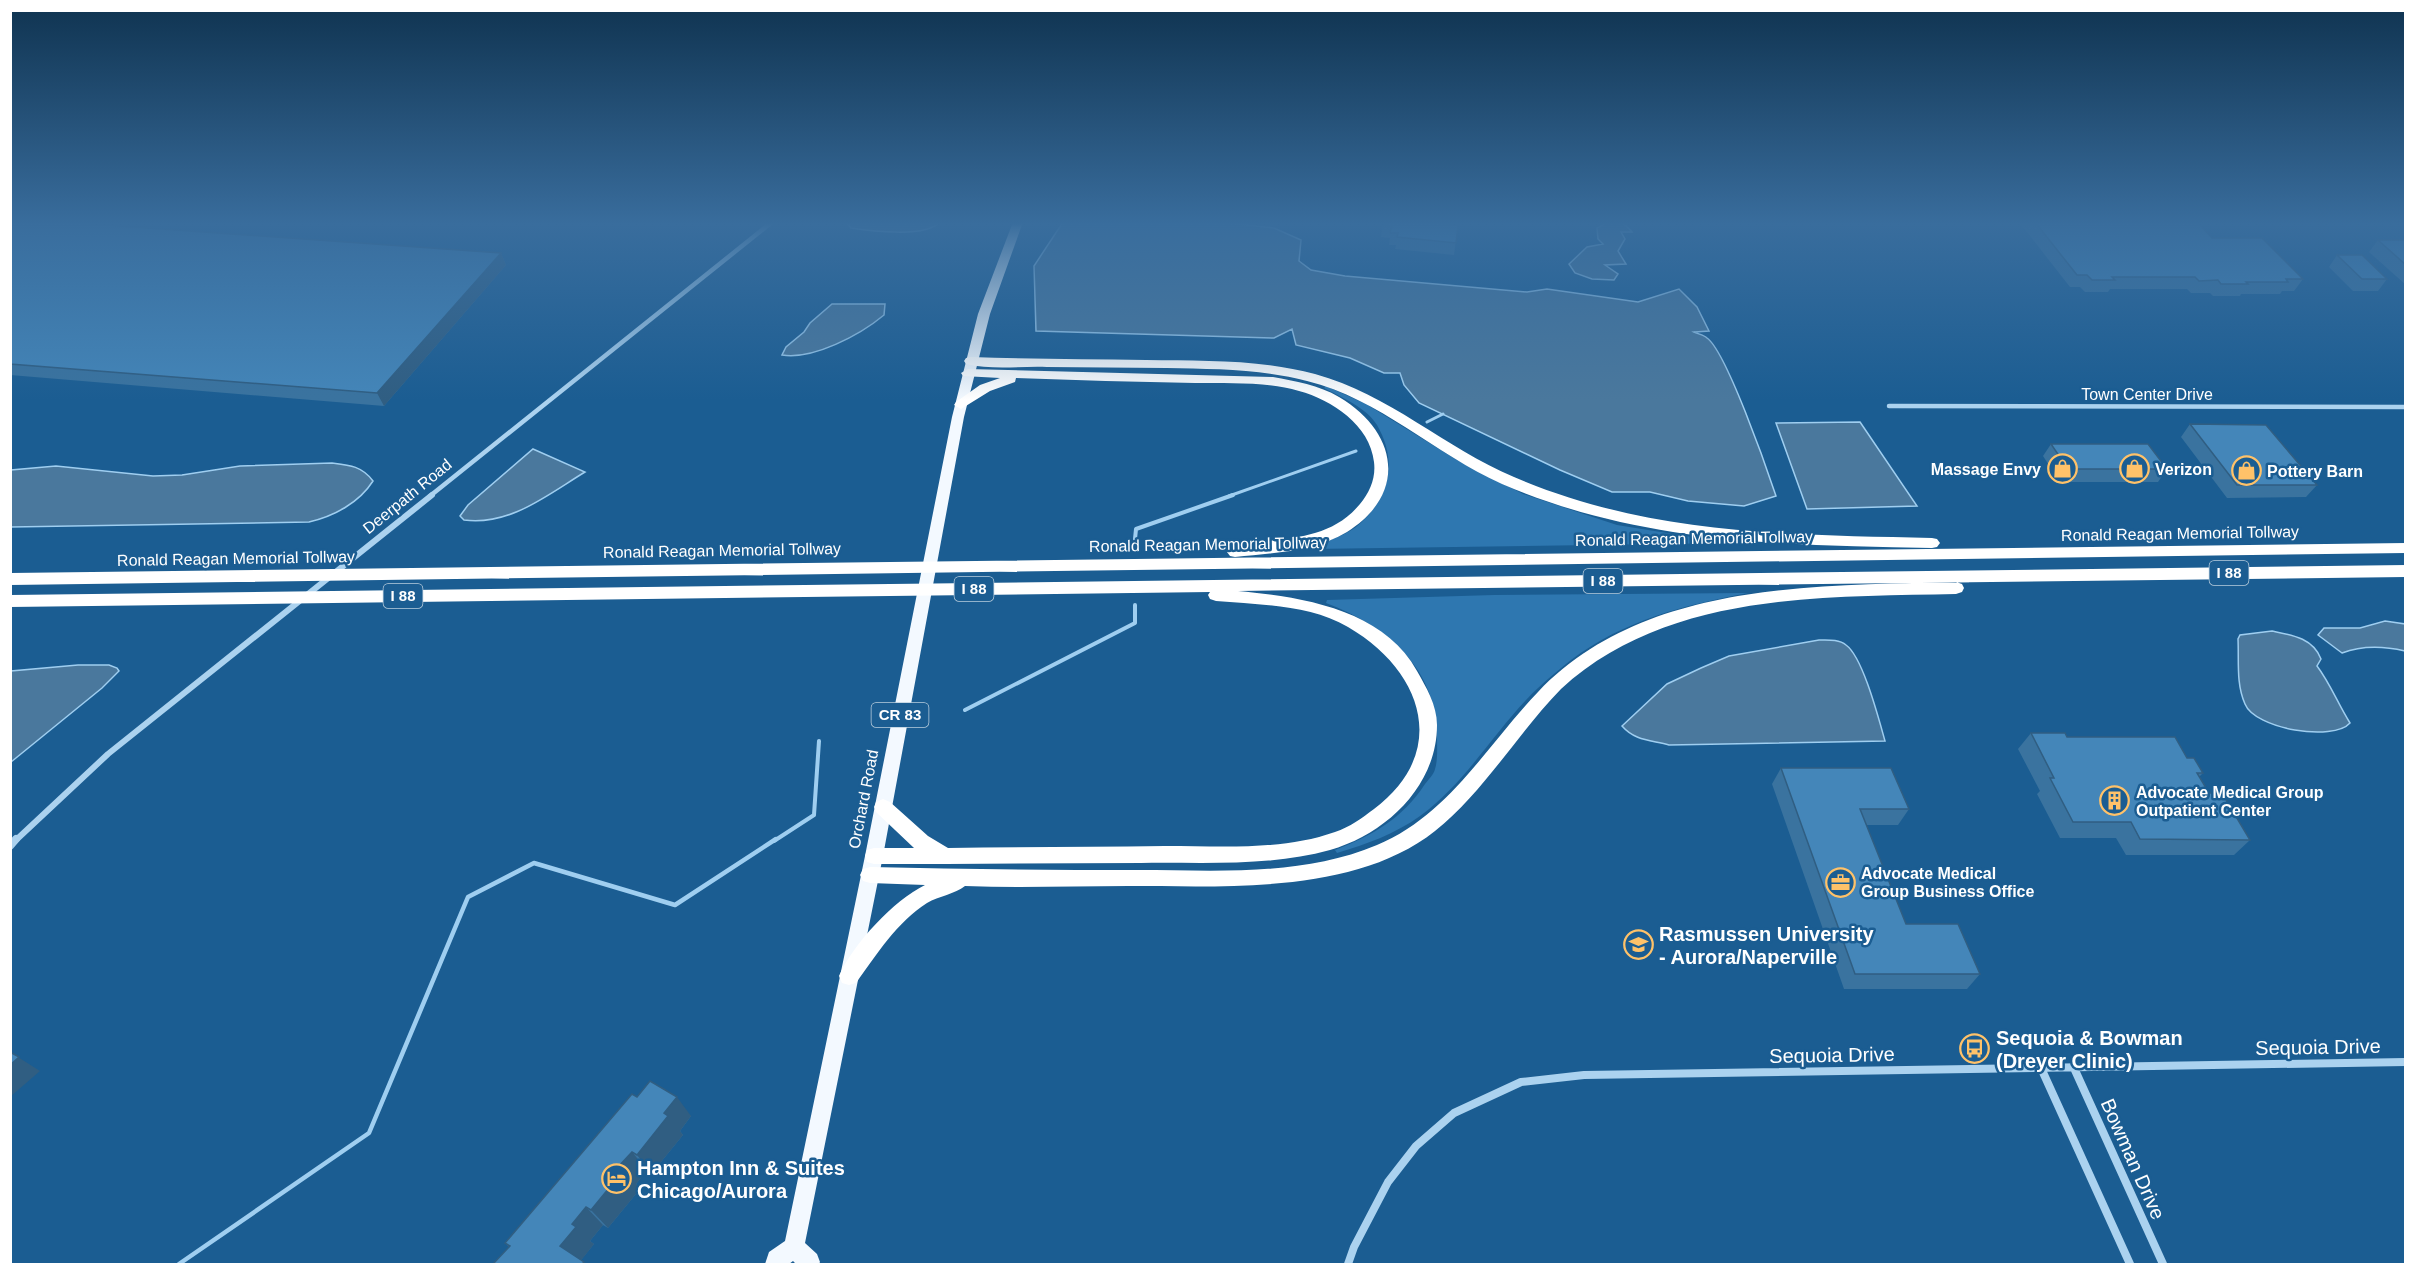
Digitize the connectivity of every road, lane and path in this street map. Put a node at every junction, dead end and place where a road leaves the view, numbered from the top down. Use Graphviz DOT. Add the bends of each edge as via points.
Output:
graph roads {
  1 [pos="698,282"];
  2 [pos="995,282"];
  3 [pos="969,367"];
  4 [pos="1028,375"];
  5 [pos="961,405"];
  6 [pos="1889,406"];
  7 [pos="2406,407"];
  8 [pos="2406,548"];
  9 [pos="1998,553"];
  10 [pos="1135,563"];
  11 [pos="2406,571"];
  12 [pos="2052,576"];
  13 [pos="10,579"];
  14 [pos="1153,587"];
  15 [pos="10,601"];
  16 [pos="883,807"];
  17 [pos="10,846"];
  18 [pos="944,856"];
  19 [pos="872,866"];
  20 [pos="972,878"];
  21 [pos="849,976"];
  22 [pos="2406,1062"];
  23 [pos="2042,1068"];
  24 [pos="2074,1068"];
  25 [pos="794,1246"];
  26 [pos="776,1264"];
  27 [pos="808,1264"];
  28 [pos="1348,1264"];
  29 [pos="2130,1264"];
  30 [pos="2163,1264"];
  1 -- 17 [label="street, Deerpath Road" via="108,754"];
  2 -- 3 [label="main road, Orchard Road / CR 83"];
  3 -- 4 [label="highway"];
  3 -- 5 [label="main road, Orchard Road / CR 83"];
  3 -- 9 [label="highway" via="1182,365 1284,370 1341,386 1504,479 1605,516 1708,535 1955,544"];
  4 -- 5 [label="highway" via="996,383"];
  4 -- 10 [label="highway" via="1273,381 1335,400 1360,418 1375,438 1383,461 1380,483 1366,508 1341,528 1298,544"];
  5 -- 16 [label="main road, Orchard Road / CR 83"];
  6 -- 7 [label="street, Town Center Drive"];
  8 -- 9 [label="highway, Ronald Reagan Memorial Tollway / I 88"];
  9 -- 10 [label="highway, Ronald Reagan Memorial Tollway / I 88"];
  10 -- 13 [label="highway, Ronald Reagan Memorial Tollway / I 88"];
  11 -- 12 [label="highway, I 88"];
  12 -- 14 [label="highway, I 88"];
  12 -- 20 [label="highway" via="1980,587 1812,592 1756,598 1656,623 1576,667 1552,687 1444,813 1396,844 1344,863 1259,878"];
  14 -- 15 [label="highway, I 88"];
  14 -- 18 [label="highway" via="1319,609 1353,622 1384,643 1409,670 1429,716 1428,743 1418,773 1408,788 1362,830 1276,854"];
  16 -- 18 [label="highway" via="921,842"];
  16 -- 19 [label="main road, Orchard Road / CR 83"];
  18 -- 19 [label="highway"];
  19 -- 20 [label="highway"];
  19 -- 21 [label="main road, Orchard Road / CR 83"];
  20 -- 21 [label="highway" via="946,884 914,899 897,914"];
  21 -- 25 [label="main road, Orchard Road / CR 83"];
  22 -- 24 [label="street, Sequoia Drive"];
  23 -- 24 [label="street, Sequoia Drive"];
  23 -- 28 [label="street, Sequoia Drive" via="1584,1075 1521,1082 1454,1113 1416,1146 1388,1182"];
  23 -- 29 [label="street"];
  24 -- 30 [label="street, Bowman Drive"];
  25 -- 26 [label="main road"];
  25 -- 27 [label="main road"];
}
